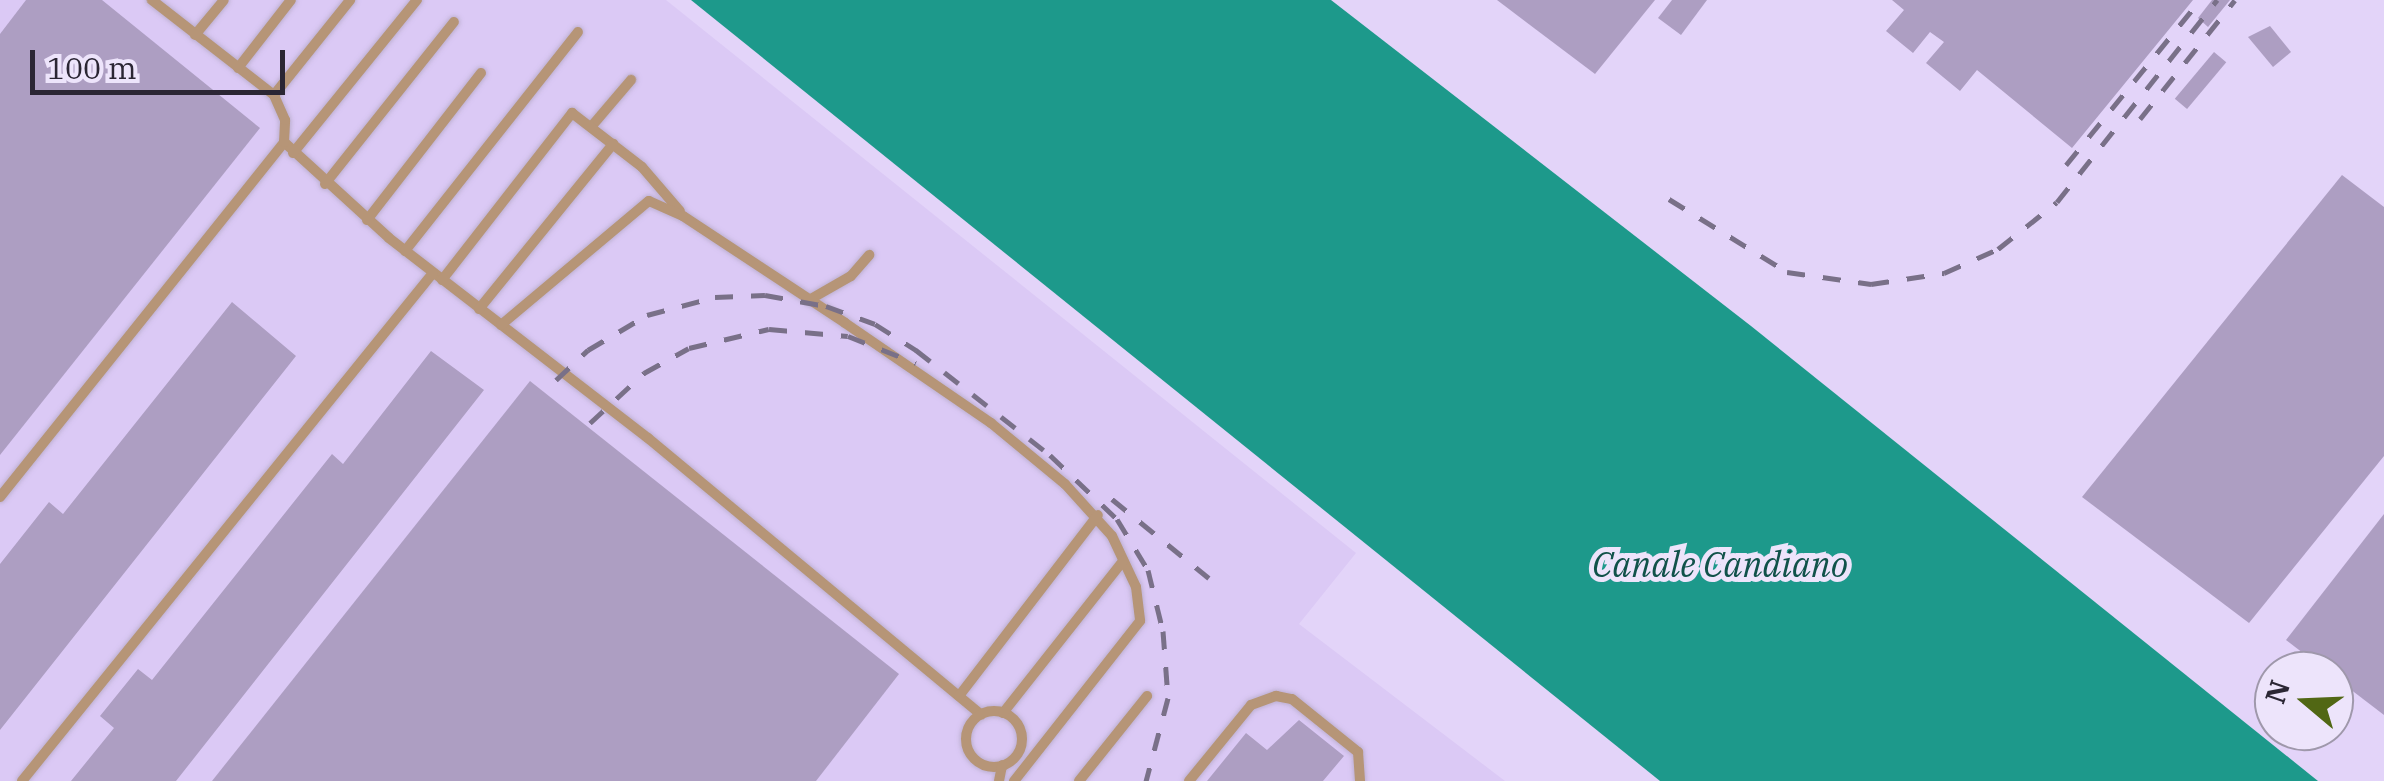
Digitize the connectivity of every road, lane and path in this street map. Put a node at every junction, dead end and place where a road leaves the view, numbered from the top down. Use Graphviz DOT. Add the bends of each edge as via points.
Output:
graph roads {
  1 [pos="152,0"];
  2 [pos="172,0"];
  3 [pos="224,0"];
  4 [pos="291,0"];
  5 [pos="350,0"];
  6 [pos="417,0"];
  7 [pos="164,10"];
  8 [pos="454,22"];
  9 [pos="578,32"];
  10 [pos="195,36"];
  11 [pos="238,68"];
  12 [pos="481,73"];
  13 [pos="631,80"];
  14 [pos="274,95"];
  15 [pos="591,127"];
  16 [pos="284,142"];
  17 [pos="613,144"];
  18 [pos="293,152"];
  19 [pos="325,184"];
  20 [pos="683,216"];
  21 [pos="367,220"];
  22 [pos="404,250"];
  23 [pos="869,255"];
  24 [pos="438,276"];
  25 [pos="809,300"];
  26 [pos="480,309"];
  27 [pos="501,326"];
  28 [pos="0,497"];
  29 [pos="1098,515"];
  30 [pos="1123,561"];
  31 [pos="959,696"];
  32 [pos="1147,696"];
  33 [pos="1003,713"];
  34 [pos="981,714"];
  35 [pos="1002,765"];
  36 [pos="22,781"];
  37 [pos="999,781"];
  38 [pos="1014,781"];
  39 [pos="1079,781"];
  40 [pos="1189,781"];
  41 [pos="1360,781"];
  1 -- 7 [label="lane"];
  2 -- 7 [label="lane"];
  3 -- 10 [label="lane"];
  4 -- 11 [label="lane"];
  5 -- 14 [label="lane"];
  6 -- 18 [label="lane"];
  7 -- 10 [label="lane"];
  8 -- 19 [label="lane"];
  9 -- 22 [label="lane"];
  10 -- 11 [label="lane"];
  11 -- 14 [label="lane"];
  12 -- 21 [label="lane"];
  13 -- 15 [label="lane"];
  14 -- 16 [label="lane" via="285,120"];
  15 -- 17 [label="lane"];
  15 -- 24 [label="lane" via="572,112"];
  16 -- 18 [label="lane"];
  16 -- 28 [label="lane"];
  17 -- 20 [label="lane"];
  17 -- 26 [label="lane"];
  18 -- 19 [label="lane"];
  19 -- 21 [label="lane"];
  20 -- 25 [label="lane"];
  20 -- 27 [label="lane" via="648,201"];
  21 -- 22 [label="lane"];
  22 -- 24 [label="lane"];
  23 -- 25 [label="lane" via="852,276"];
  24 -- 26 [label="lane"];
  24 -- 36 [label="lane"];
  25 -- 29 [label="lane" via="991,424"];
  26 -- 27 [label="lane"];
  27 -- 31 [label="lane"];
  29 -- 30 [label="lane"];
  29 -- 31 [label="lane"];
  30 -- 33 [label="lane"];
  30 -- 38 [label="lane" via="1140,621"];
  31 -- 34 [label="lane"];
  32 -- 39 [label="lane"];
  33 -- 34 [label="lane"];
  33 -- 35 [label="lane" via="1016,721 1022,739"];
  34 -- 35 [label="lane" via="968,728 968,747 985,765"];
  35 -- 37 [label="lane"];
  40 -- 41 [label="lane" via="1251,705 1276,696 1292,699 1358,752"];
}
